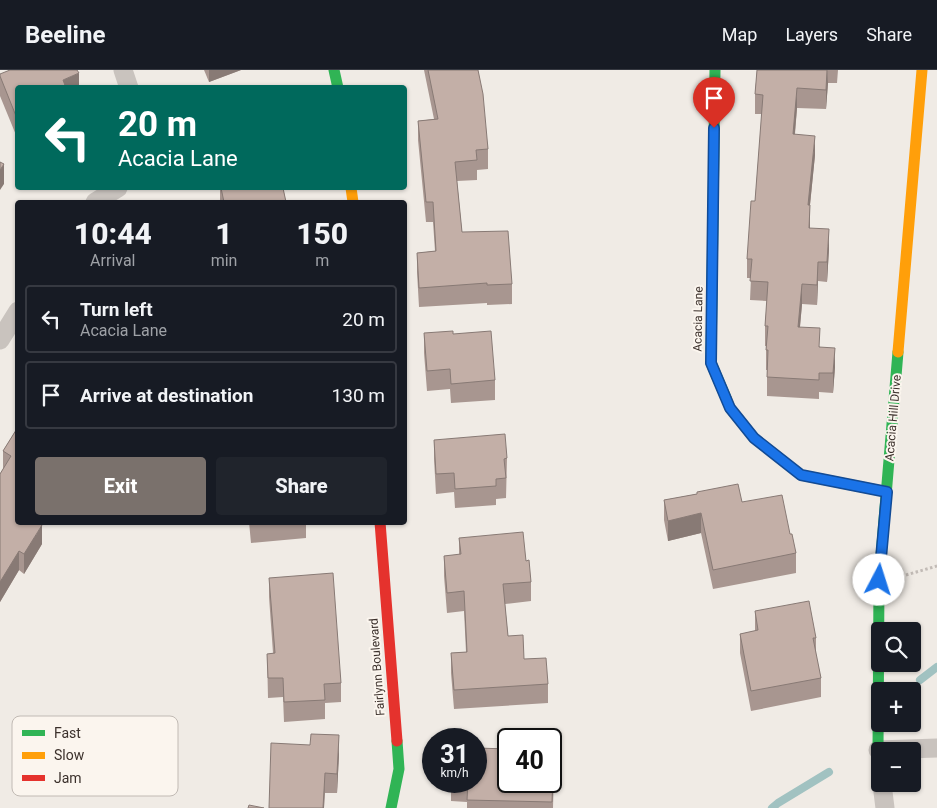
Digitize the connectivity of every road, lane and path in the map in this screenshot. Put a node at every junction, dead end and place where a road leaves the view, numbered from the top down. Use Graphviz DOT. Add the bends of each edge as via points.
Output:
graph roads {
  1 [pos="123,70"];
  2 [pos="334,70"];
  3 [pos="715,70"];
  4 [pos="922,70"];
  5 [pos="128,85"];
  6 [pos="337,85"];
  7 [pos="115,190"];
  8 [pos="98,200"];
  9 [pos="15,316"];
  10 [pos="0,340"];
  11 [pos="887,492"];
  12 [pos="380,525"];
  13 [pos="879,742"];
  14 [pos="937,748"];
  15 [pos="921,751"];
  16 [pos="883,792"];
  17 [pos="392,808"];
  18 [pos="885,808"];
  1 -- 5 [label="street"];
  2 -- 6 [label="street"];
  3 -- 11 [label="street, Acacia Lane" via="711,363 730,408 754,438 801,475"];
  4 -- 11 [label="street, Acacia Hill Drive"];
  7 -- 8 [label="street"];
  9 -- 10 [label="street"];
  11 -- 13 [label="street, Acacia Hill Drive" via="879,580"];
  12 -- 17 [label="street, Fairlynn Boulevard" via="399,769"];
  14 -- 15 [label="street"];
  16 -- 18 [label="street"];
}
